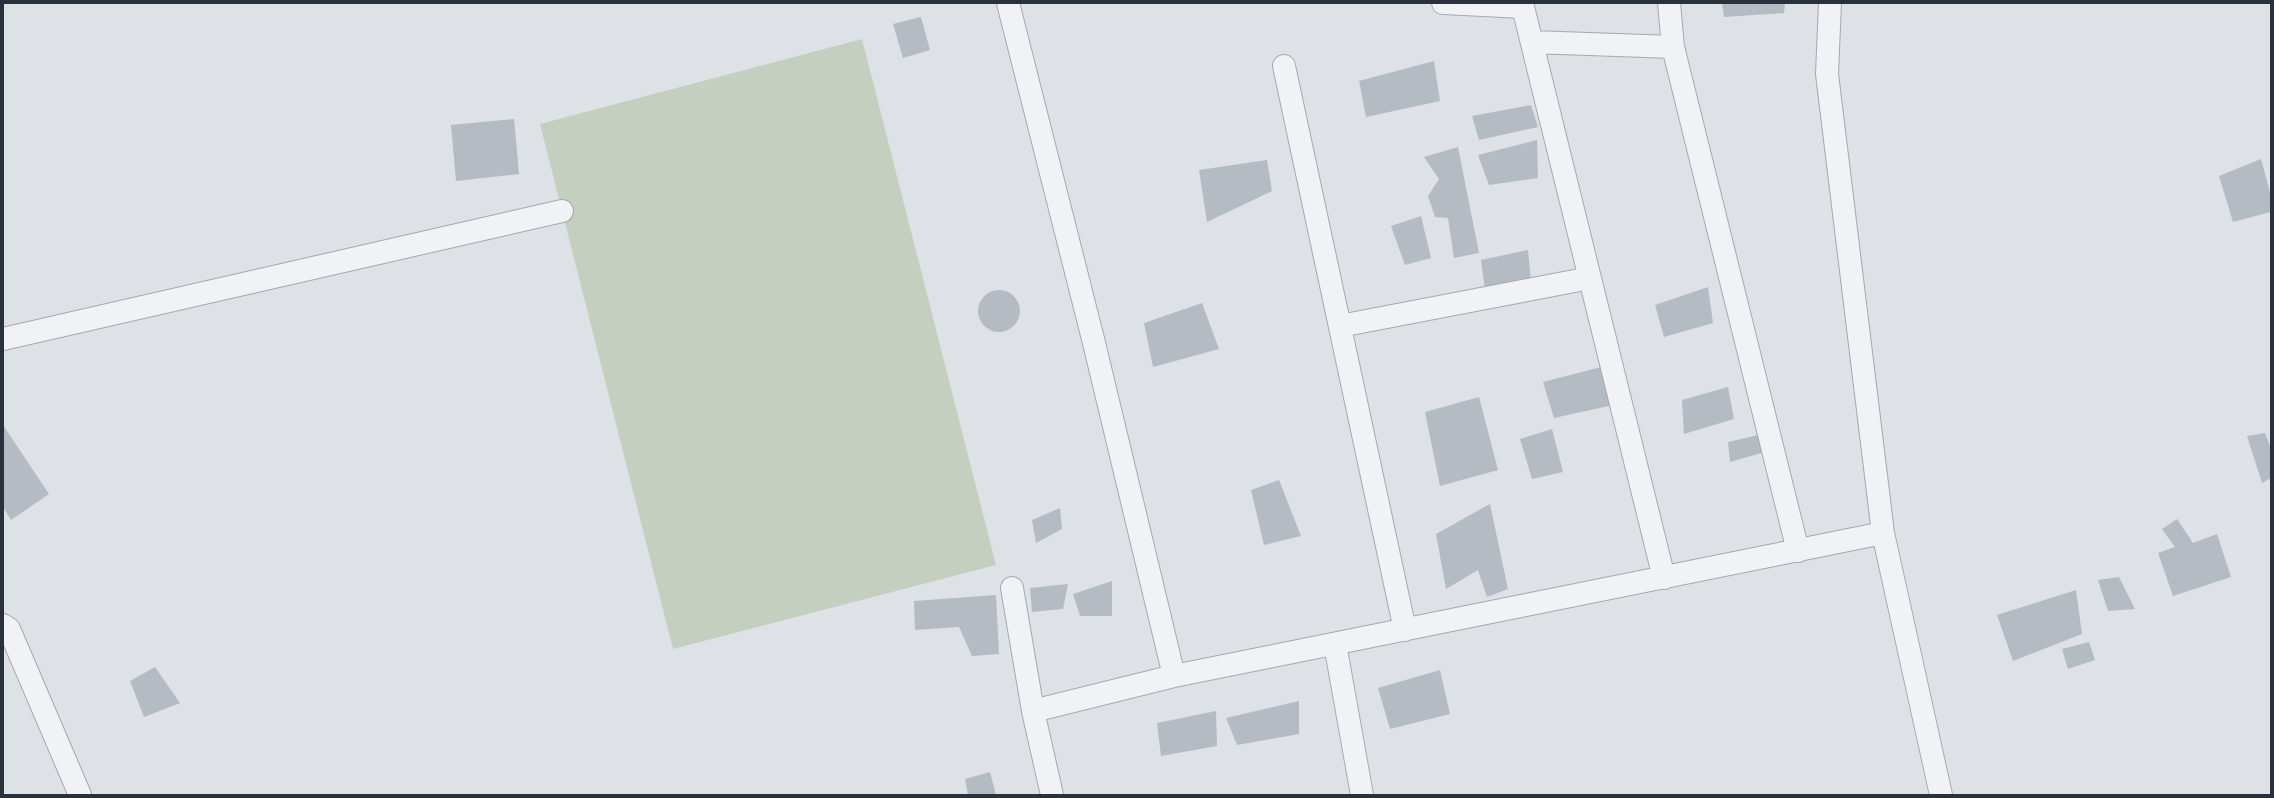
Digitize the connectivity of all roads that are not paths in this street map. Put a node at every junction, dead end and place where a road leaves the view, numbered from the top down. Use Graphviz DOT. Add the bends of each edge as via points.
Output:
graph roads {
  1 [pos="1008,3"];
  2 [pos="1443,3"];
  3 [pos="1669,3"];
  4 [pos="1830,3"];
  5 [pos="1532,42"];
  6 [pos="1673,47"];
  7 [pos="1284,66"];
  8 [pos="562,210"];
  9 [pos="1590,278"];
  10 [pos="1340,326"];
  11 [pos="3,339"];
  12 [pos="1883,533"];
  13 [pos="1798,551"];
  14 [pos="1664,578"];
  15 [pos="1012,588"];
  16 [pos="3,625"];
  17 [pos="1405,630"];
  18 [pos="1335,644"];
  19 [pos="1174,676"];
  20 [pos="1033,711"];
  21 [pos="80,795"];
  22 [pos="1052,795"];
  23 [pos="1362,795"];
  24 [pos="1941,795"];
  1 -- 19 [label="street" via="1096,350"];
  2 -- 5 [label="street" via="1523,7"];
  3 -- 6 [label="street"];
  4 -- 12 [label="street" via="1827,74"];
  5 -- 6 [label="street"];
  5 -- 9 [label="street"];
  6 -- 13 [label="street"];
  7 -- 10 [label="street"];
  8 -- 11 [label="street"];
  9 -- 10 [label="street"];
  9 -- 14 [label="street"];
  10 -- 17 [label="street"];
  12 -- 13 [label="street"];
  12 -- 24 [label="street"];
  13 -- 14 [label="street"];
  14 -- 17 [label="street"];
  15 -- 20 [label="street"];
  16 -- 21 [label="street" via="9,629"];
  17 -- 18 [label="street"];
  18 -- 19 [label="street"];
  18 -- 23 [label="street"];
  19 -- 20 [label="street"];
  20 -- 22 [label="street"];
}
